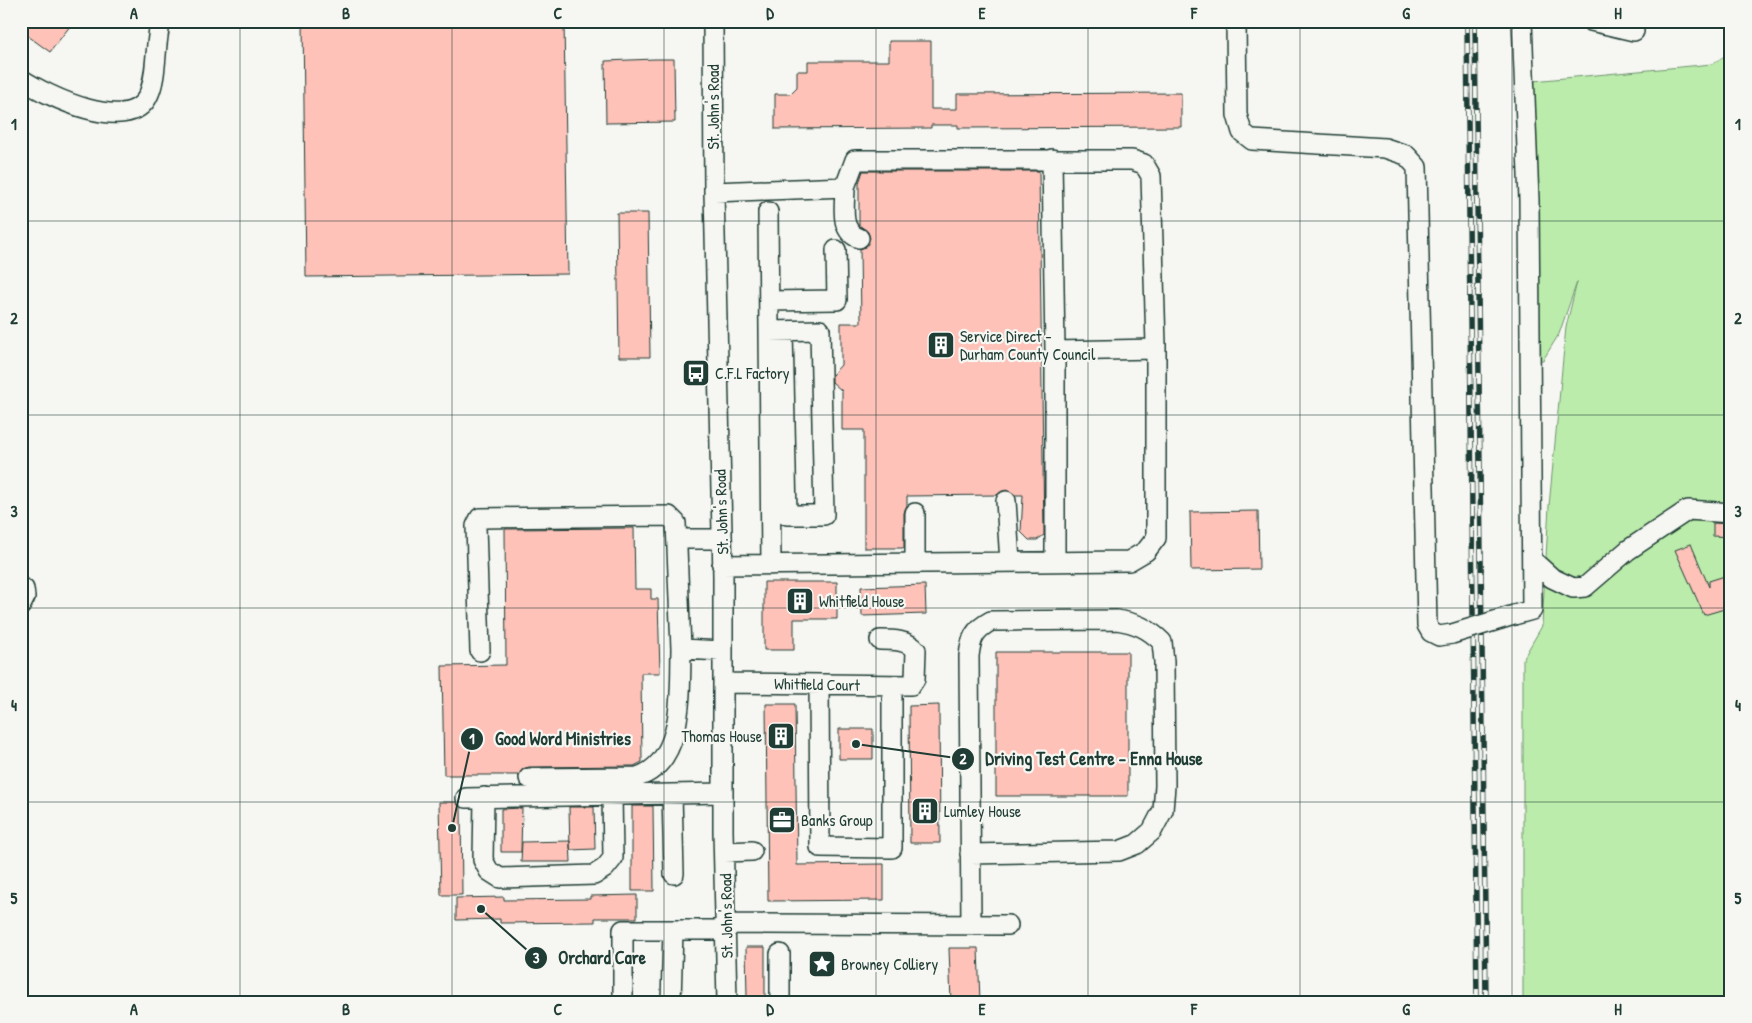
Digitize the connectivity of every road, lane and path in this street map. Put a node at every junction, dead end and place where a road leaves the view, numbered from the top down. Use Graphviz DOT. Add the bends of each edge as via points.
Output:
graph roads {
  1 [pos="161,21"];
  2 [pos="713,21"];
  3 [pos="1236,21"];
  4 [pos="1522,21"];
  5 [pos="1591,21"];
  6 [pos="1634,30"];
  7 [pos="21,79"];
  8 [pos="1052,159"];
  9 [pos="845,187"];
  10 [pos="714,192"];
  11 [pos="768,212"];
  12 [pos="860,238"];
  13 [pos="836,250"];
  14 [pos="769,301"];
  15 [pos="776,331"];
  16 [pos="1156,349"];
  17 [pos="1055,351"];
  18 [pos="1006,501"];
  19 [pos="914,513"];
  20 [pos="1731,513"];
  21 [pos="677,539"];
  22 [pos="721,539"];
  23 [pos="1532,560"];
  24 [pos="1010,562"];
  25 [pos="1054,562"];
  26 [pos="915,563"];
  27 [pos="722,565"];
  28 [pos="771,565"];
  29 [pos="880,640"];
  30 [pos="681,649"];
  31 [pos="480,651"];
  32 [pos="724,651"];
  33 [pos="723,683"];
  34 [pos="819,684"];
  35 [pos="892,686"];
  36 [pos="529,778"];
  37 [pos="723,793"];
  38 [pos="672,794"];
  39 [pos="612,795"];
  40 [pos="752,851"];
  41 [pos="724,852"];
  42 [pos="970,854"];
  43 [pos="674,874"];
  44 [pos="970,924"];
  45 [pos="1008,925"];
  46 [pos="726,927"];
  47 [pos="673,930"];
  48 [pos="780,954"];
  49 [pos="624,1001"];
  50 [pos="671,1002"];
  51 [pos="728,1002"];
  52 [pos="780,1002"];
  1 -- 7 [label="street" via="148,96 140,107 125,114 104,114"];
  2 -- 10 [label="street, St. John's Road"];
  3 -- 23 [label="street, bridge" via="1237,115 1242,132 1252,140 1385,148 1406,154 1417,167 1427,625 1431,632 1439,636 1452,634 1532,610"];
  4 -- 23 [label="street" via="1529,200"];
  5 -- 6 [label="street"];
  8 -- 9 [label="street" via="855,160"];
  8 -- 16 [label="street" via="1132,160 1144,164 1151,176"];
  8 -- 17 [label="street"];
  9 -- 10 [label="street"];
  9 -- 12 [label="street" via="845,228 851,236"];
  10 -- 22 [label="street, St. John's Road"];
  11 -- 14 [label="street"];
  13 -- 14 [label="street" via="837,300"];
  14 -- 15 [label="street"];
  15 -- 15 [label="street" via="820,330 824,515 786,516 784,340"];
  15 -- 28 [label="street"];
  16 -- 17 [label="street"];
  16 -- 25 [label="street" via="1156,538 1146,551 1129,561"];
  17 -- 25 [label="street"];
  18 -- 24 [label="street"];
  19 -- 26 [label="street"];
  20 -- 23 [label="street" via="1688,510 1628,550 1584,587 1573,588 1552,578"];
  21 -- 22 [label="street"];
  21 -- 30 [label="street"];
  21 -- 31 [label="street" via="676,523 669,516 480,518 476,526"];
  22 -- 27 [label="street, St. John's Road"];
  24 -- 25 [label="street"];
  24 -- 26 [label="street"];
  26 -- 28 [label="street"];
  27 -- 28 [label="street"];
  27 -- 32 [label="street, St. John's Road"];
  29 -- 35 [label="street, Whitfield Court" via="898,640 911,644 916,650 915,679 911,685"];
  30 -- 32 [label="street"];
  30 -- 36 [label="street" via="676,730 672,745 647,774 638,777"];
  32 -- 33 [label="street, St. John's Road"];
  33 -- 34 [label="street, Whitfield Court"];
  33 -- 37 [label="street, St. John's Road"];
  34 -- 35 [label="street, Whitfield Court"];
  34 -- 35 [label="street" via="820,847 892,848"];
  37 -- 38 [label="street"];
  37 -- 41 [label="street, St. John's Road"];
  38 -- 39 [label="street"];
  38 -- 43 [label="street"];
  39 -- 39 [label="street" via="475,797 483,860 489,871 500,878 594,875 613,858"];
  40 -- 41 [label="street"];
  41 -- 46 [label="street, St. John's Road"];
  42 -- 42 [label="street" via="969,656 971,638 979,628 991,621 1117,620 1135,623 1151,631 1162,642 1165,786 1158,824 1137,844 1120,851"];
  42 -- 44 [label="street"];
  44 -- 45 [label="street"];
  44 -- 46 [label="street"];
  46 -- 47 [label="street"];
  46 -- 51 [label="street, St. John's Road"];
  47 -- 49 [label="street" via="623,930"];
  47 -- 50 [label="street"];
  48 -- 52 [label="street"];
}
